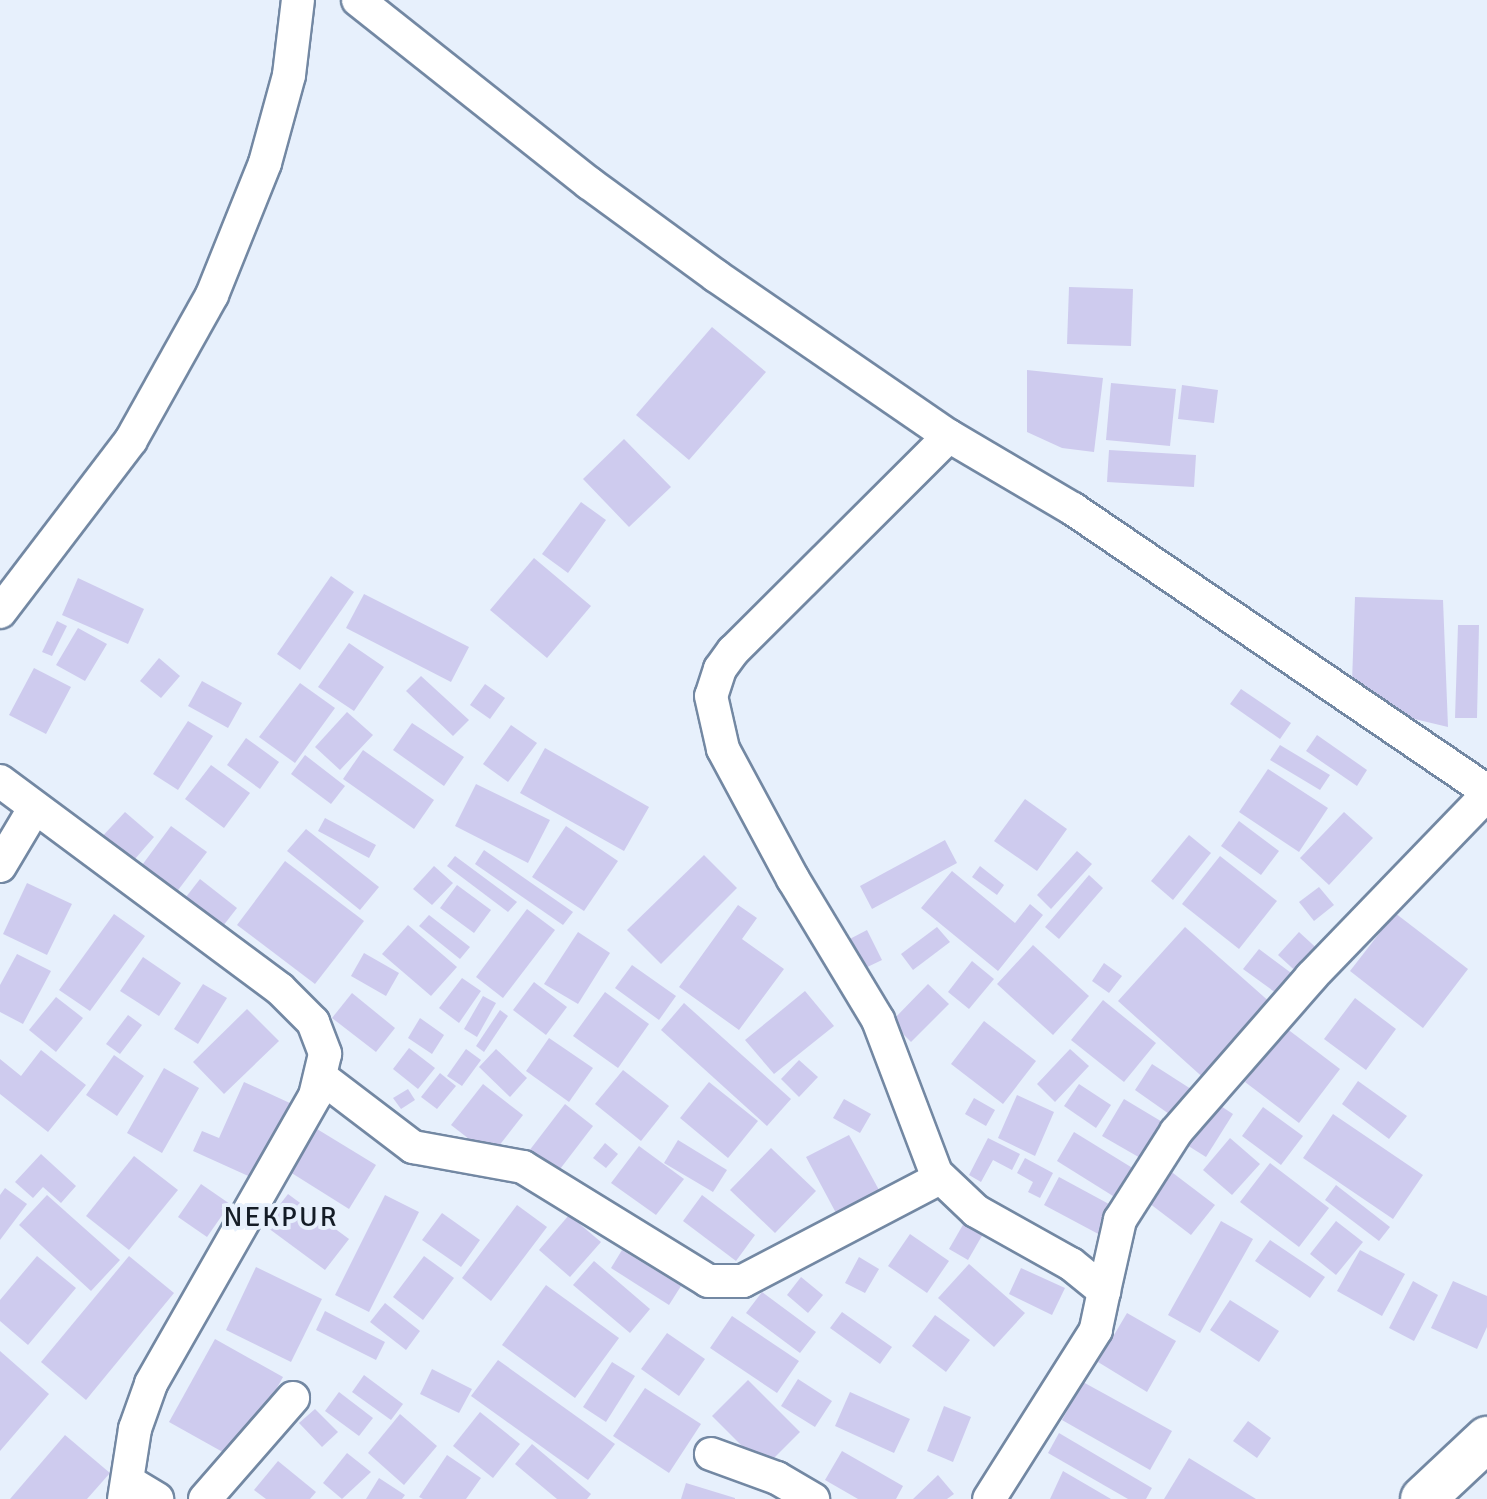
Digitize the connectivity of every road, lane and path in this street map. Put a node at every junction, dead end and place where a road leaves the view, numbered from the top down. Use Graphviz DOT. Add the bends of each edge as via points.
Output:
graph roads {
  1 [pos="298,0"];
  2 [pos="358,0"];
  3 [pos="949,436"];
  4 [pos="0,612"];
  5 [pos="0,781"];
  6 [pos="1487,793"];
  7 [pos="34,809"];
  8 [pos="0,866"];
  9 [pos="321,1077"];
  10 [pos="940,1178"];
  11 [pos="1104,1291"];
  12 [pos="293,1398"];
  13 [pos="1487,1439"];
  14 [pos="711,1454"];
  15 [pos="126,1491"];
  16 [pos="157,1499"];
  17 [pos="205,1499"];
  18 [pos="813,1499"];
  19 [pos="989,1499"];
  20 [pos="1423,1499"];
  1 -- 4 [label="street" via="289,75 265,163 205,310 131,440"];
  2 -- 3 [label="street" via="589,183"];
  3 -- 6 [label="street" via="1073,509"];
  3 -- 10 [label="street" via="733,651 711,696 723,749 793,879 866,996"];
  5 -- 7 [label="street"];
  6 -- 11 [label="street" via="1311,977 1176,1132 1120,1220"];
  7 -- 8 [label="street"];
  7 -- 9 [label="street" via="280,989 313,1022 321,1038"];
  9 -- 10 [label="street" via="413,1147 438,1156 523,1167 708,1281 743,1281"];
  9 -- 15 [label="street" via="151,1384 135,1429"];
  10 -- 11 [label="street" via="976,1211 1071,1264"];
  11 -- 19 [label="street" via="1096,1330"];
  12 -- 17 [label="street"];
  13 -- 20 [label="street"];
  14 -- 18 [label="street" via="777,1478"];
  15 -- 16 [label="street"];
}
